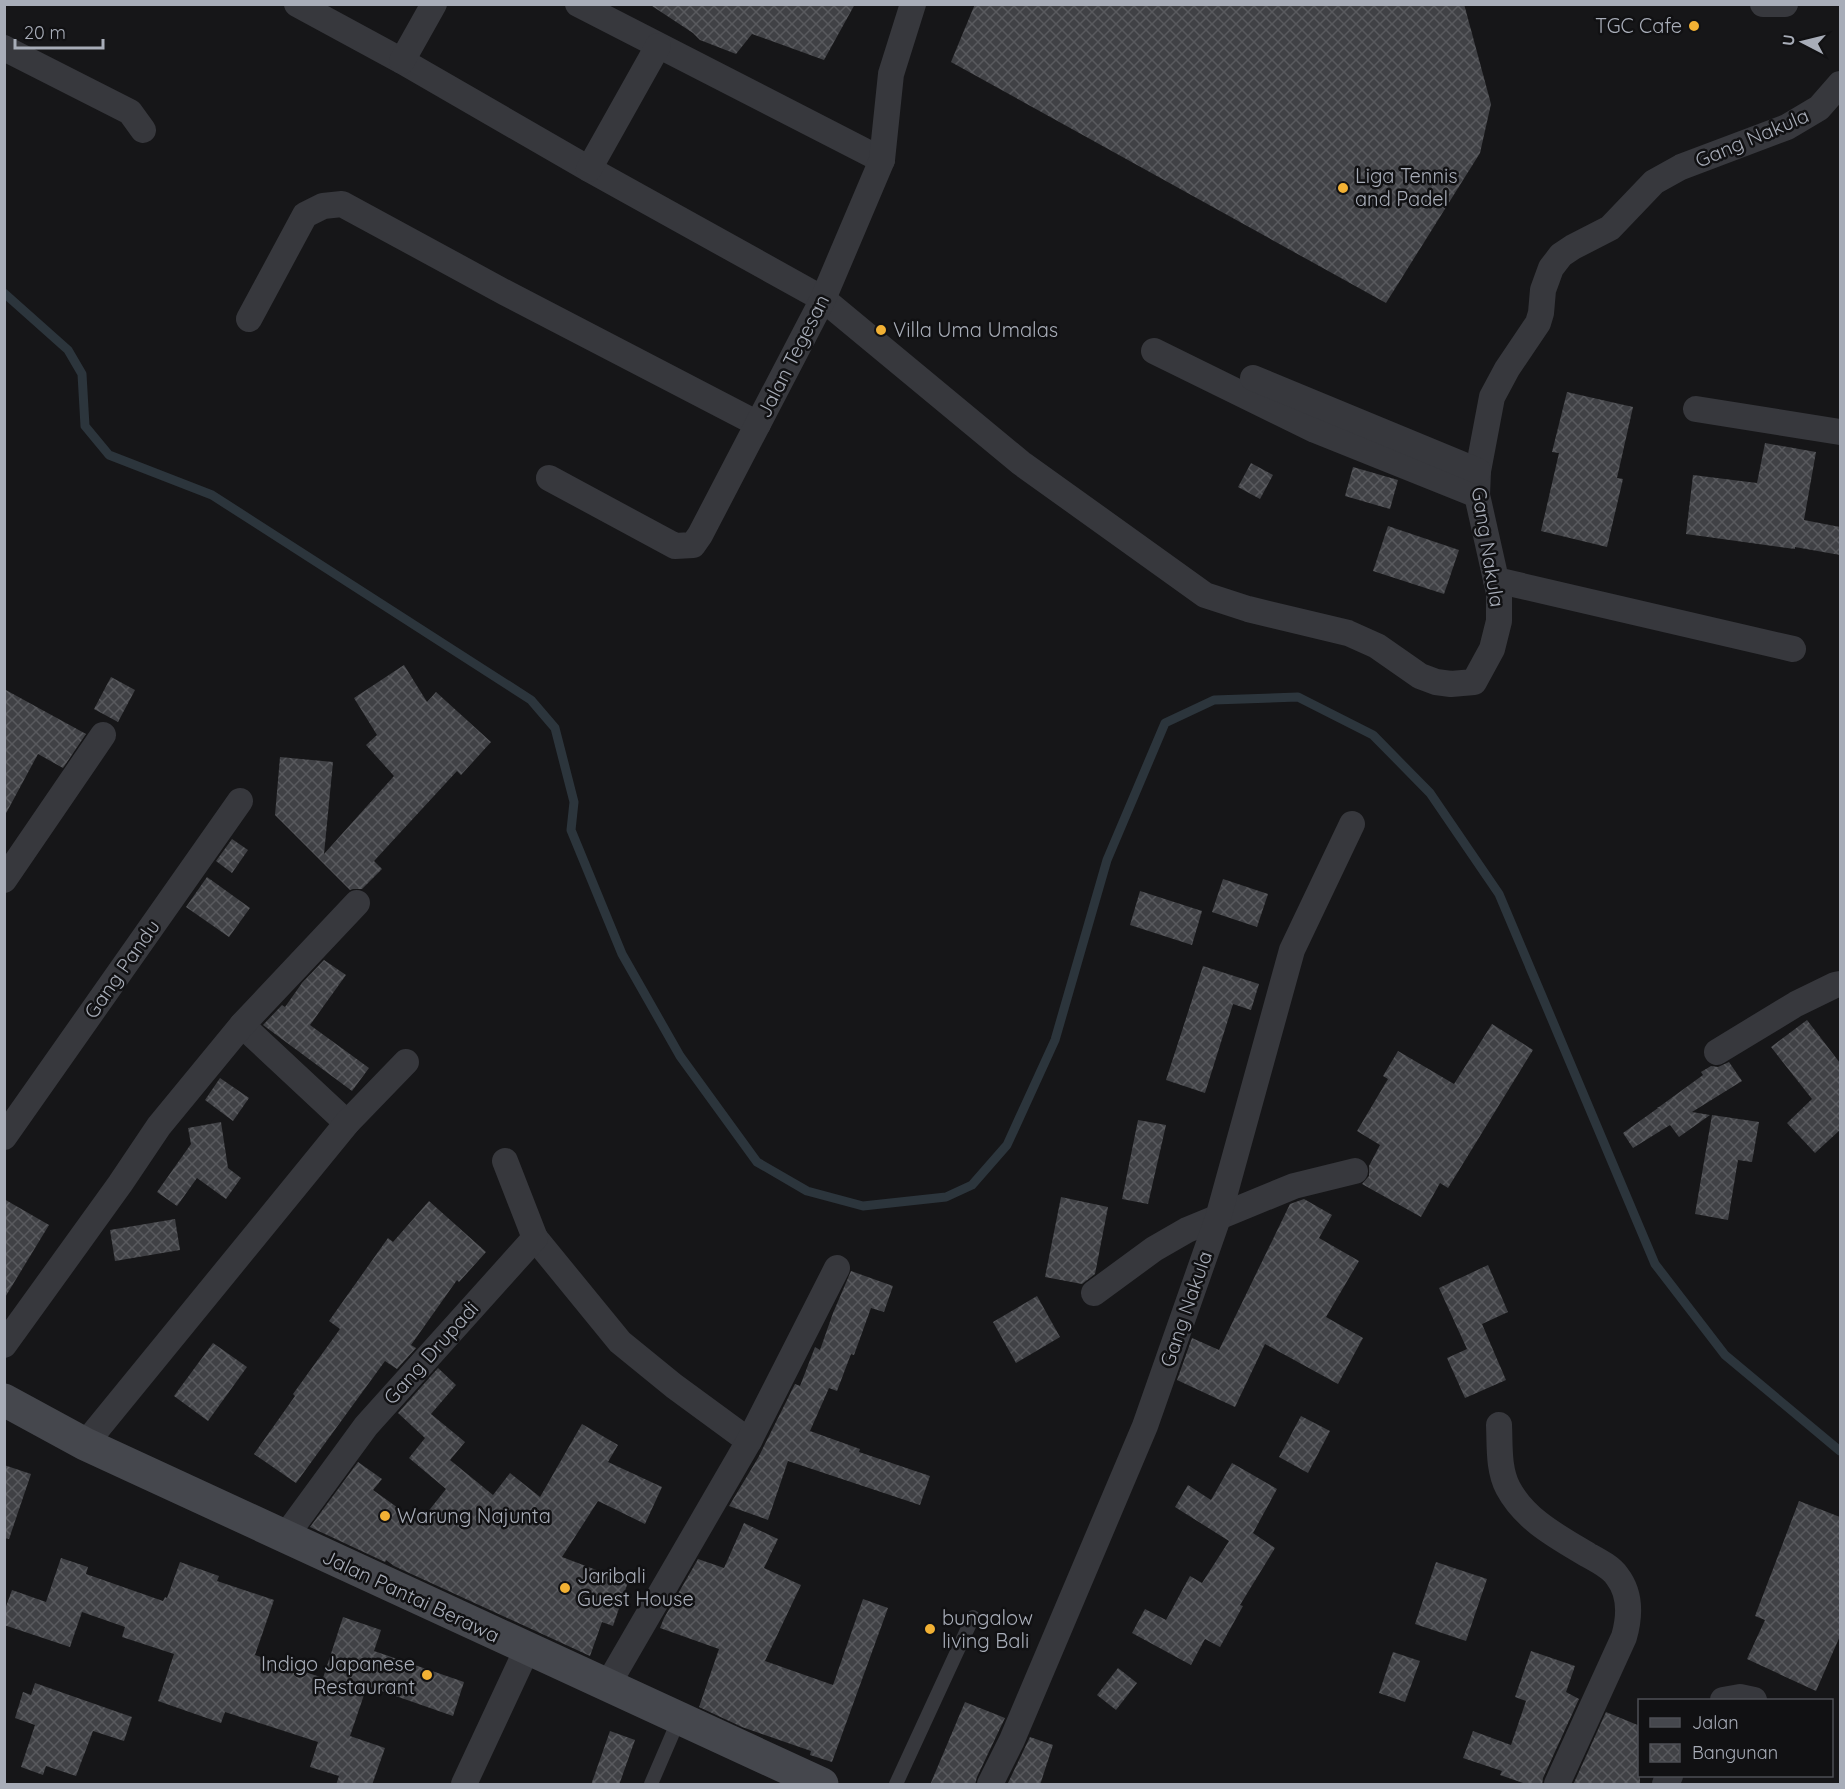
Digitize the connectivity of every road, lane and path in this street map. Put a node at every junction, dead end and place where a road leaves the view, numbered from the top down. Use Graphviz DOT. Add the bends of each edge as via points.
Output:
graph roads {
  1 [pos="297,4"];
  2 [pos="434,4"];
  3 [pos="912,4"];
  4 [pos="1763,4"];
  5 [pos="1785,4"];
  6 [pos="591,7"];
  7 [pos="658,46"];
  8 [pos="4,48"];
  9 [pos="402,61"];
  10 [pos="1840,84"];
  11 [pos="142,130"];
  12 [pos="882,160"];
  13 [pos="589,169"];
  14 [pos="823,298"];
  15 [pos="249,319"];
  16 [pos="1154,351"];
  17 [pos="1253,378"];
  18 [pos="1696,409"];
  19 [pos="758,424"];
  20 [pos="1840,432"];
  21 [pos="549,478"];
  22 [pos="1478,483"];
  23 [pos="1496,580"];
  24 [pos="1793,649"];
  25 [pos="103,735"];
  26 [pos="240,801"];
  27 [pos="1352,824"];
  28 [pos="4,880"];
  29 [pos="357,903"];
  30 [pos="1840,984"];
  31 [pos="242,1025"];
  32 [pos="1717,1052"];
  33 [pos="406,1062"];
  34 [pos="346,1123"];
  35 [pos="4,1137"];
  36 [pos="505,1161"];
  37 [pos="1355,1171"];
  38 [pos="1218,1218"];
  39 [pos="535,1238"];
  40 [pos="837,1268"];
  41 [pos="1094,1293"];
  42 [pos="4,1345"];
  43 [pos="4,1400"];
  44 [pos="1499,1425"];
  45 [pos="749,1441"];
  46 [pos="85,1444"];
  47 [pos="284,1538"];
  48 [pos="973,1617"];
  49 [pos="527,1649"];
  50 [pos="607,1686"];
  51 [pos="1732,1699"];
  52 [pos="1747,1699"];
  53 [pos="679,1719"];
  54 [pos="464,1785"];
  55 [pos="651,1785"];
  56 [pos="822,1785"];
  57 [pos="896,1785"];
  58 [pos="990,1785"];
  59 [pos="1557,1785"];
  1 -- 9 [label="street"];
  2 -- 9 [label="street"];
  3 -- 12 [label="street, Jalan Tegesan" via="891,74"];
  4 -- 5 [label="street"];
  6 -- 7 [label="street"];
  7 -- 12 [label="street"];
  7 -- 13 [label="street"];
  8 -- 11 [label="street" via="130,112"];
  9 -- 13 [label="street"];
  10 -- 22 [label="street, Gang Nakula" via="1819,108 1787,127 1682,167 1654,182 1610,228 1561,255 1543,290 1538,323 1492,397"];
  12 -- 14 [label="street, Jalan Tegesan"];
  13 -- 14 [label="street"];
  14 -- 19 [label="street, Jalan Tegesan"];
  14 -- 23 [label="street, Gang Nakula" via="1021,464 1205,595 1348,633 1377,646 1420,676 1451,684 1474,682 1492,649 1499,621"];
  15 -- 19 [label="street" via="305,215 323,206 342,204"];
  16 -- 22 [label="street" via="1315,430"];
  17 -- 22 [label="street"];
  18 -- 20 [label="street"];
  19 -- 21 [label="street, Jalan Tegesan" via="693,545 675,546"];
  22 -- 23 [label="street, Gang Nakula"];
  23 -- 24 [label="street"];
  25 -- 28 [label="street"];
  26 -- 35 [label="street, Gang Pandu"];
  27 -- 38 [label="street, Gang Nakula" via="1292,950"];
  29 -- 31 [label="street"];
  30 -- 32 [label="street" via="1796,1004"];
  31 -- 34 [label="street"];
  31 -- 42 [label="street" via="159,1126"];
  33 -- 34 [label="street"];
  34 -- 46 [label="street"];
  36 -- 39 [label="street"];
  37 -- 38 [label="street" via="1294,1186"];
  38 -- 41 [label="street" via="1154,1249"];
  38 -- 58 [label="street, Gang Nakula" via="1145,1426"];
  39 -- 45 [label="street" via="620,1342"];
  39 -- 47 [label="street, Gang Drupadi" via="366,1426"];
  40 -- 45 [label="street"];
  43 -- 46 [label="street, Jalan Pantai Berawa"];
  44 -- 59 [label="street" via="1502,1468 1508,1488 1537,1523 1617,1574 1629,1608 1624,1637"];
  45 -- 50 [label="street"];
  46 -- 47 [label="street, Jalan Pantai Berawa"];
  47 -- 49 [label="street, Jalan Pantai Berawa"];
  48 -- 57 [label="lane"];
  49 -- 50 [label="street, Jalan Pantai Berawa"];
  49 -- 54 [label="street"];
  50 -- 53 [label="street, Jalan Pantai Berawa"];
  51 -- 52 [label="street"];
  53 -- 55 [label="lane"];
  53 -- 56 [label="street, Jalan Pantai Berawa"];
}
